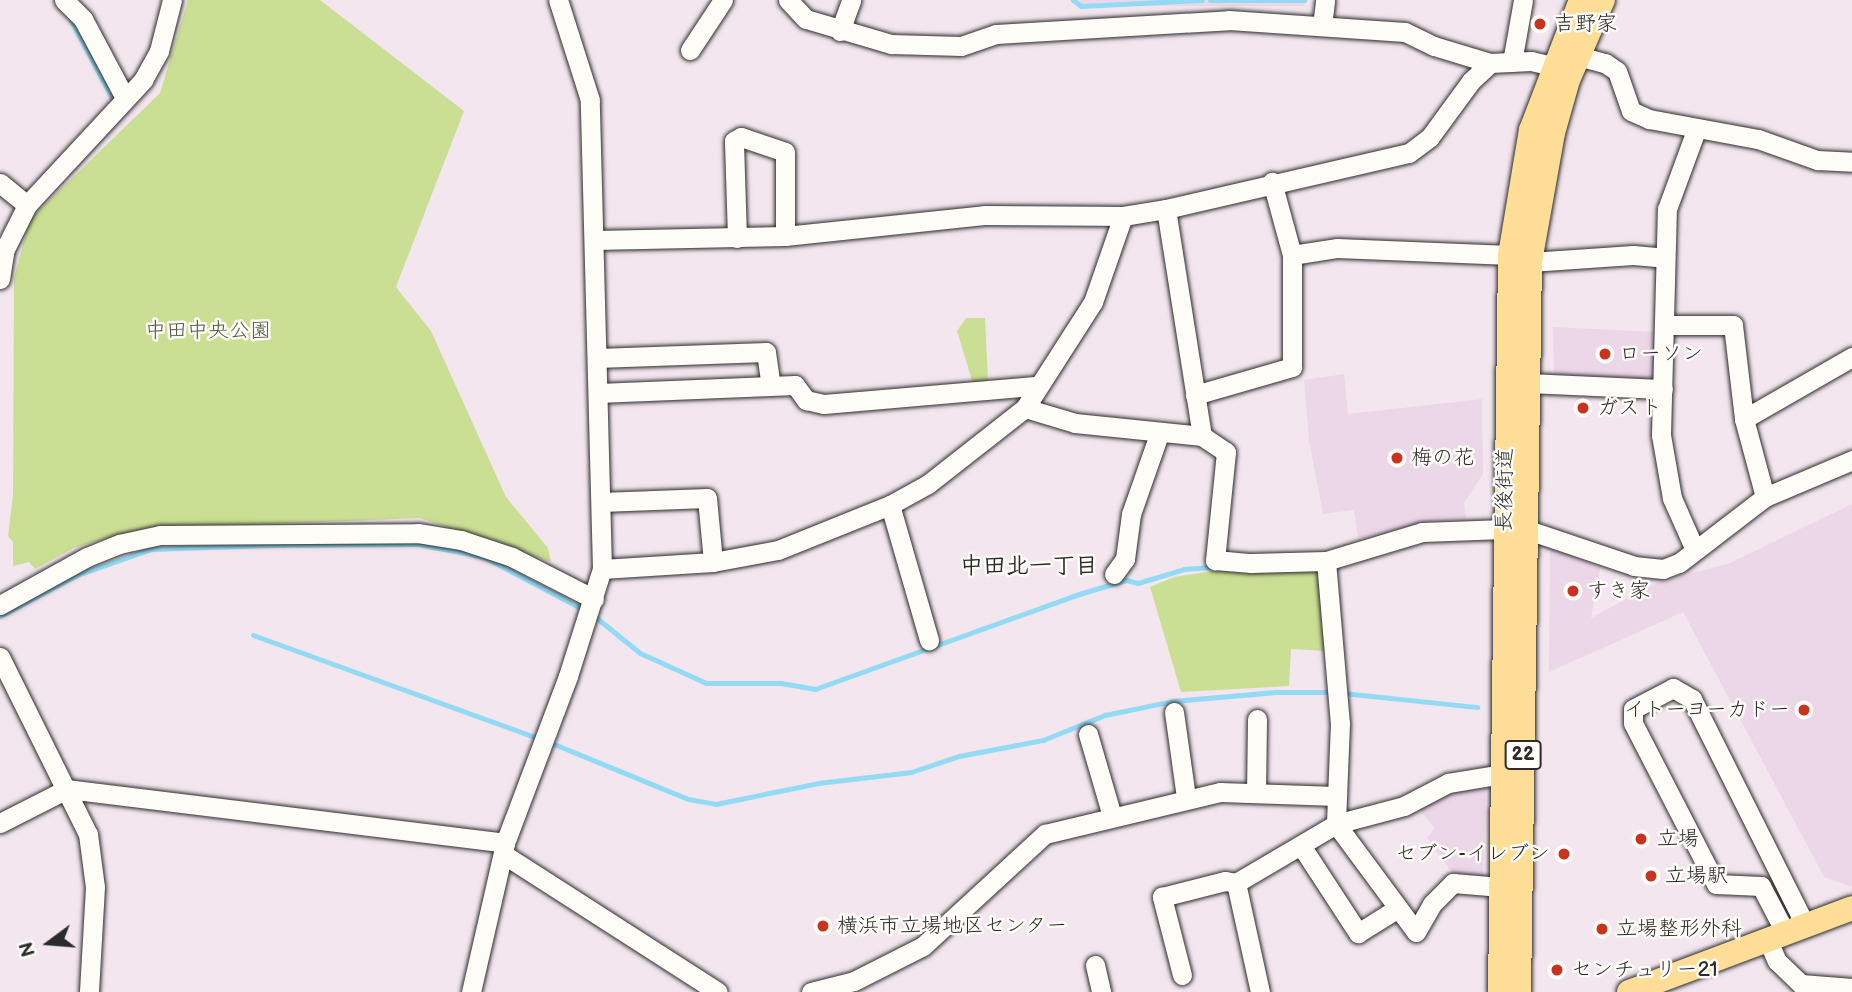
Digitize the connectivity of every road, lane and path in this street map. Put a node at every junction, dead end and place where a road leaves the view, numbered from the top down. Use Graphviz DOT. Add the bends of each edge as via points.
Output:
graph roads {
  1 [pos="64,0"];
  2 [pos="172,0"];
  3 [pos="558,0"];
  4 [pos="723,0"];
  5 [pos="788,0"];
  6 [pos="851,0"];
  7 [pos="1325,0"];
  8 [pos="1524,0"];
  9 [pos="1581,0"];
  10 [pos="1603,0"];
  11 [pos="1322,26"];
  12 [pos="840,31"];
  13 [pos="690,50"];
  14 [pos="1578,56"];
  15 [pos="1512,62"];
  16 [pos="1490,63"];
  17 [pos="1553,66"];
  18 [pos="125,98"];
  19 [pos="1696,130"];
  20 [pos="1852,162"];
  21 [pos="1272,182"];
  22 [pos="0,183"];
  23 [pos="27,205"];
  24 [pos="1166,209"];
  25 [pos="1123,216"];
  26 [pos="785,236"];
  27 [pos="737,238"];
  28 [pos="595,240"];
  29 [pos="1292,255"];
  30 [pos="1520,258"];
  31 [pos="1665,258"];
  32 [pos="0,279"];
  33 [pos="1665,325"];
  34 [pos="1852,357"];
  35 [pos="597,358"];
  36 [pos="1526,383"];
  37 [pos="771,386"];
  38 [pos="1035,386"];
  39 [pos="1663,388"];
  40 [pos="598,393"];
  41 [pos="1195,395"];
  42 [pos="1025,408"];
  43 [pos="1744,419"];
  44 [pos="1159,434"];
  45 [pos="1202,436"];
  46 [pos="1852,460"];
  47 [pos="1765,497"];
  48 [pos="601,502"];
  49 [pos="890,505"];
  50 [pos="1515,529"];
  51 [pos="1695,550"];
  52 [pos="1326,561"];
  53 [pos="713,562"];
  54 [pos="601,569"];
  55 [pos="1114,574"];
  56 [pos="594,601"];
  57 [pos="0,605"];
  58 [pos="929,640"];
  59 [pos="0,657"];
  60 [pos="1174,712"];
  61 [pos="1257,719"];
  62 [pos="1088,734"];
  63 [pos="1503,775"];
  64 [pos="67,789"];
  65 [pos="1256,793"];
  66 [pos="1336,796"];
  67 [pos="1186,797"];
  68 [pos="1112,816"];
  69 [pos="0,824"];
  70 [pos="1335,824"];
  71 [pos="1301,847"];
  72 [pos="504,849"];
  73 [pos="1236,883"];
  74 [pos="1501,887"];
  75 [pos="1398,908"];
  76 [pos="1852,908"];
  77 [pos="1786,932"];
  78 [pos="1095,965"];
  79 [pos="1182,975"];
  80 [pos="1513,988"];
  81 [pos="1852,988"];
  82 [pos="89,992"];
  83 [pos="471,992"];
  84 [pos="718,992"];
  85 [pos="811,992"];
  86 [pos="1101,992"];
  87 [pos="1260,992"];
  88 [pos="1629,992"];
  1 -- 18 [label="street" via="83,19"];
  2 -- 18 [label="street" via="159,51 143,80"];
  3 -- 28 [label="street" via="590,100"];
  4 -- 13 [label="street"];
  5 -- 12 [label="street" via="806,19"];
  6 -- 12 [label="street"];
  7 -- 11 [label="street"];
  8 -- 15 [label="street"];
  9 -- 17 [label="main road, 長後街道 / 22"];
  10 -- 14 [label="main road, 長後街道 / 22"];
  11 -- 12 [label="street" via="1229,20 1100,24 996,34 961,46 891,44"];
  11 -- 16 [label="street" via="1405,32"];
  14 -- 19 [label="street" via="1617,71 1632,111"];
  14 -- 30 [label="main road, 長後街道 / 22"];
  15 -- 16 [label="street"];
  15 -- 17 [label="street"];
  16 -- 21 [label="street" via="1430,137 1409,153 1374,164"];
  17 -- 30 [label="main road, 長後街道 / 22" via="1529,142"];
  18 -- 23 [label="street"];
  19 -- 20 [label="street" via="1758,139 1817,160"];
  19 -- 31 [label="street" via="1671,190"];
  21 -- 24 [label="street"];
  21 -- 29 [label="street"];
  22 -- 23 [label="street"];
  23 -- 32 [label="street" via="5,249"];
  24 -- 25 [label="street"];
  24 -- 41 [label="street"];
  25 -- 26 [label="street" via="984,215"];
  25 -- 38 [label="street" via="1093,302"];
  26 -- 27 [label="street"];
  26 -- 27 [label="street" via="785,152 741,137 734,141"];
  27 -- 28 [label="street"];
  28 -- 35 [label="street"];
  29 -- 30 [label="street" via="1337,248"];
  29 -- 41 [label="street" via="1292,367"];
  30 -- 31 [label="street"];
  30 -- 36 [label="main road, 長後街道 / 22"];
  30 -- 50 [label="main road, 長後街道 / 22"];
  31 -- 33 [label="street"];
  33 -- 39 [label="street"];
  33 -- 43 [label="street" via="1733,325"];
  34 -- 43 [label="street"];
  35 -- 37 [label="street" via="766,352"];
  35 -- 40 [label="street"];
  36 -- 39 [label="street"];
  36 -- 50 [label="main road, 長後街道 / 22"];
  37 -- 38 [label="street" via="794,385 806,400 824,404"];
  37 -- 40 [label="street"];
  38 -- 42 [label="street"];
  39 -- 51 [label="street" via="1661,435 1672,498"];
  40 -- 48 [label="street"];
  41 -- 45 [label="street"];
  42 -- 44 [label="street" via="1075,424"];
  42 -- 49 [label="street" via="960,462"];
  43 -- 47 [label="street"];
  44 -- 45 [label="street"];
  44 -- 55 [label="street" via="1131,514 1125,559"];
  45 -- 52 [label="street" via="1226,452 1215,560"];
  46 -- 47 [label="street"];
  47 -- 51 [label="street"];
  48 -- 53 [label="street" via="707,498"];
  48 -- 54 [label="street"];
  49 -- 53 [label="street" via="778,550"];
  49 -- 58 [label="street"];
  50 -- 51 [label="street" via="1634,566 1663,569"];
  50 -- 52 [label="street" via="1422,532"];
  50 -- 63 [label="main road, 長後街道 / 22"];
  50 -- 80 [label="main road, 22"];
  52 -- 66 [label="street" via="1340,723"];
  53 -- 54 [label="street"];
  54 -- 56 [label="street"];
  56 -- 57 [label="street" via="512,557 461,540 418,533 160,535 87,557"];
  56 -- 72 [label="street"];
  59 -- 64 [label="street"];
  60 -- 67 [label="street"];
  61 -- 65 [label="street"];
  62 -- 68 [label="street"];
  63 -- 70 [label="street" via="1448,783 1404,806"];
  63 -- 74 [label="main road, 長後街道 / 22"];
  64 -- 69 [label="street"];
  64 -- 72 [label="street"];
  64 -- 82 [label="street" via="94,860"];
  65 -- 66 [label="street"];
  65 -- 67 [label="street"];
  66 -- 70 [label="street"];
  67 -- 68 [label="street"];
  68 -- 85 [label="street" via="1045,834 923,946 854,981"];
  70 -- 71 [label="street"];
  70 -- 75 [label="street"];
  71 -- 73 [label="street"];
  71 -- 75 [label="street" via="1359,933"];
  72 -- 83 [label="street"];
  72 -- 84 [label="street"];
  73 -- 79 [label="street" via="1225,881 1162,897"];
  73 -- 87 [label="street"];
  74 -- 75 [label="street" via="1453,883 1432,904 1416,932"];
  74 -- 80 [label="main road, 長後街道 / 22"];
  76 -- 77 [label="main road"];
  77 -- 77 [label="street" via="1761,886 1716,884 1633,723 1633,709 1673,688 1692,699"];
  77 -- 81 [label="street" via="1777,961 1801,984"];
  77 -- 88 [label="main road"];
  78 -- 86 [label="street"];
}
